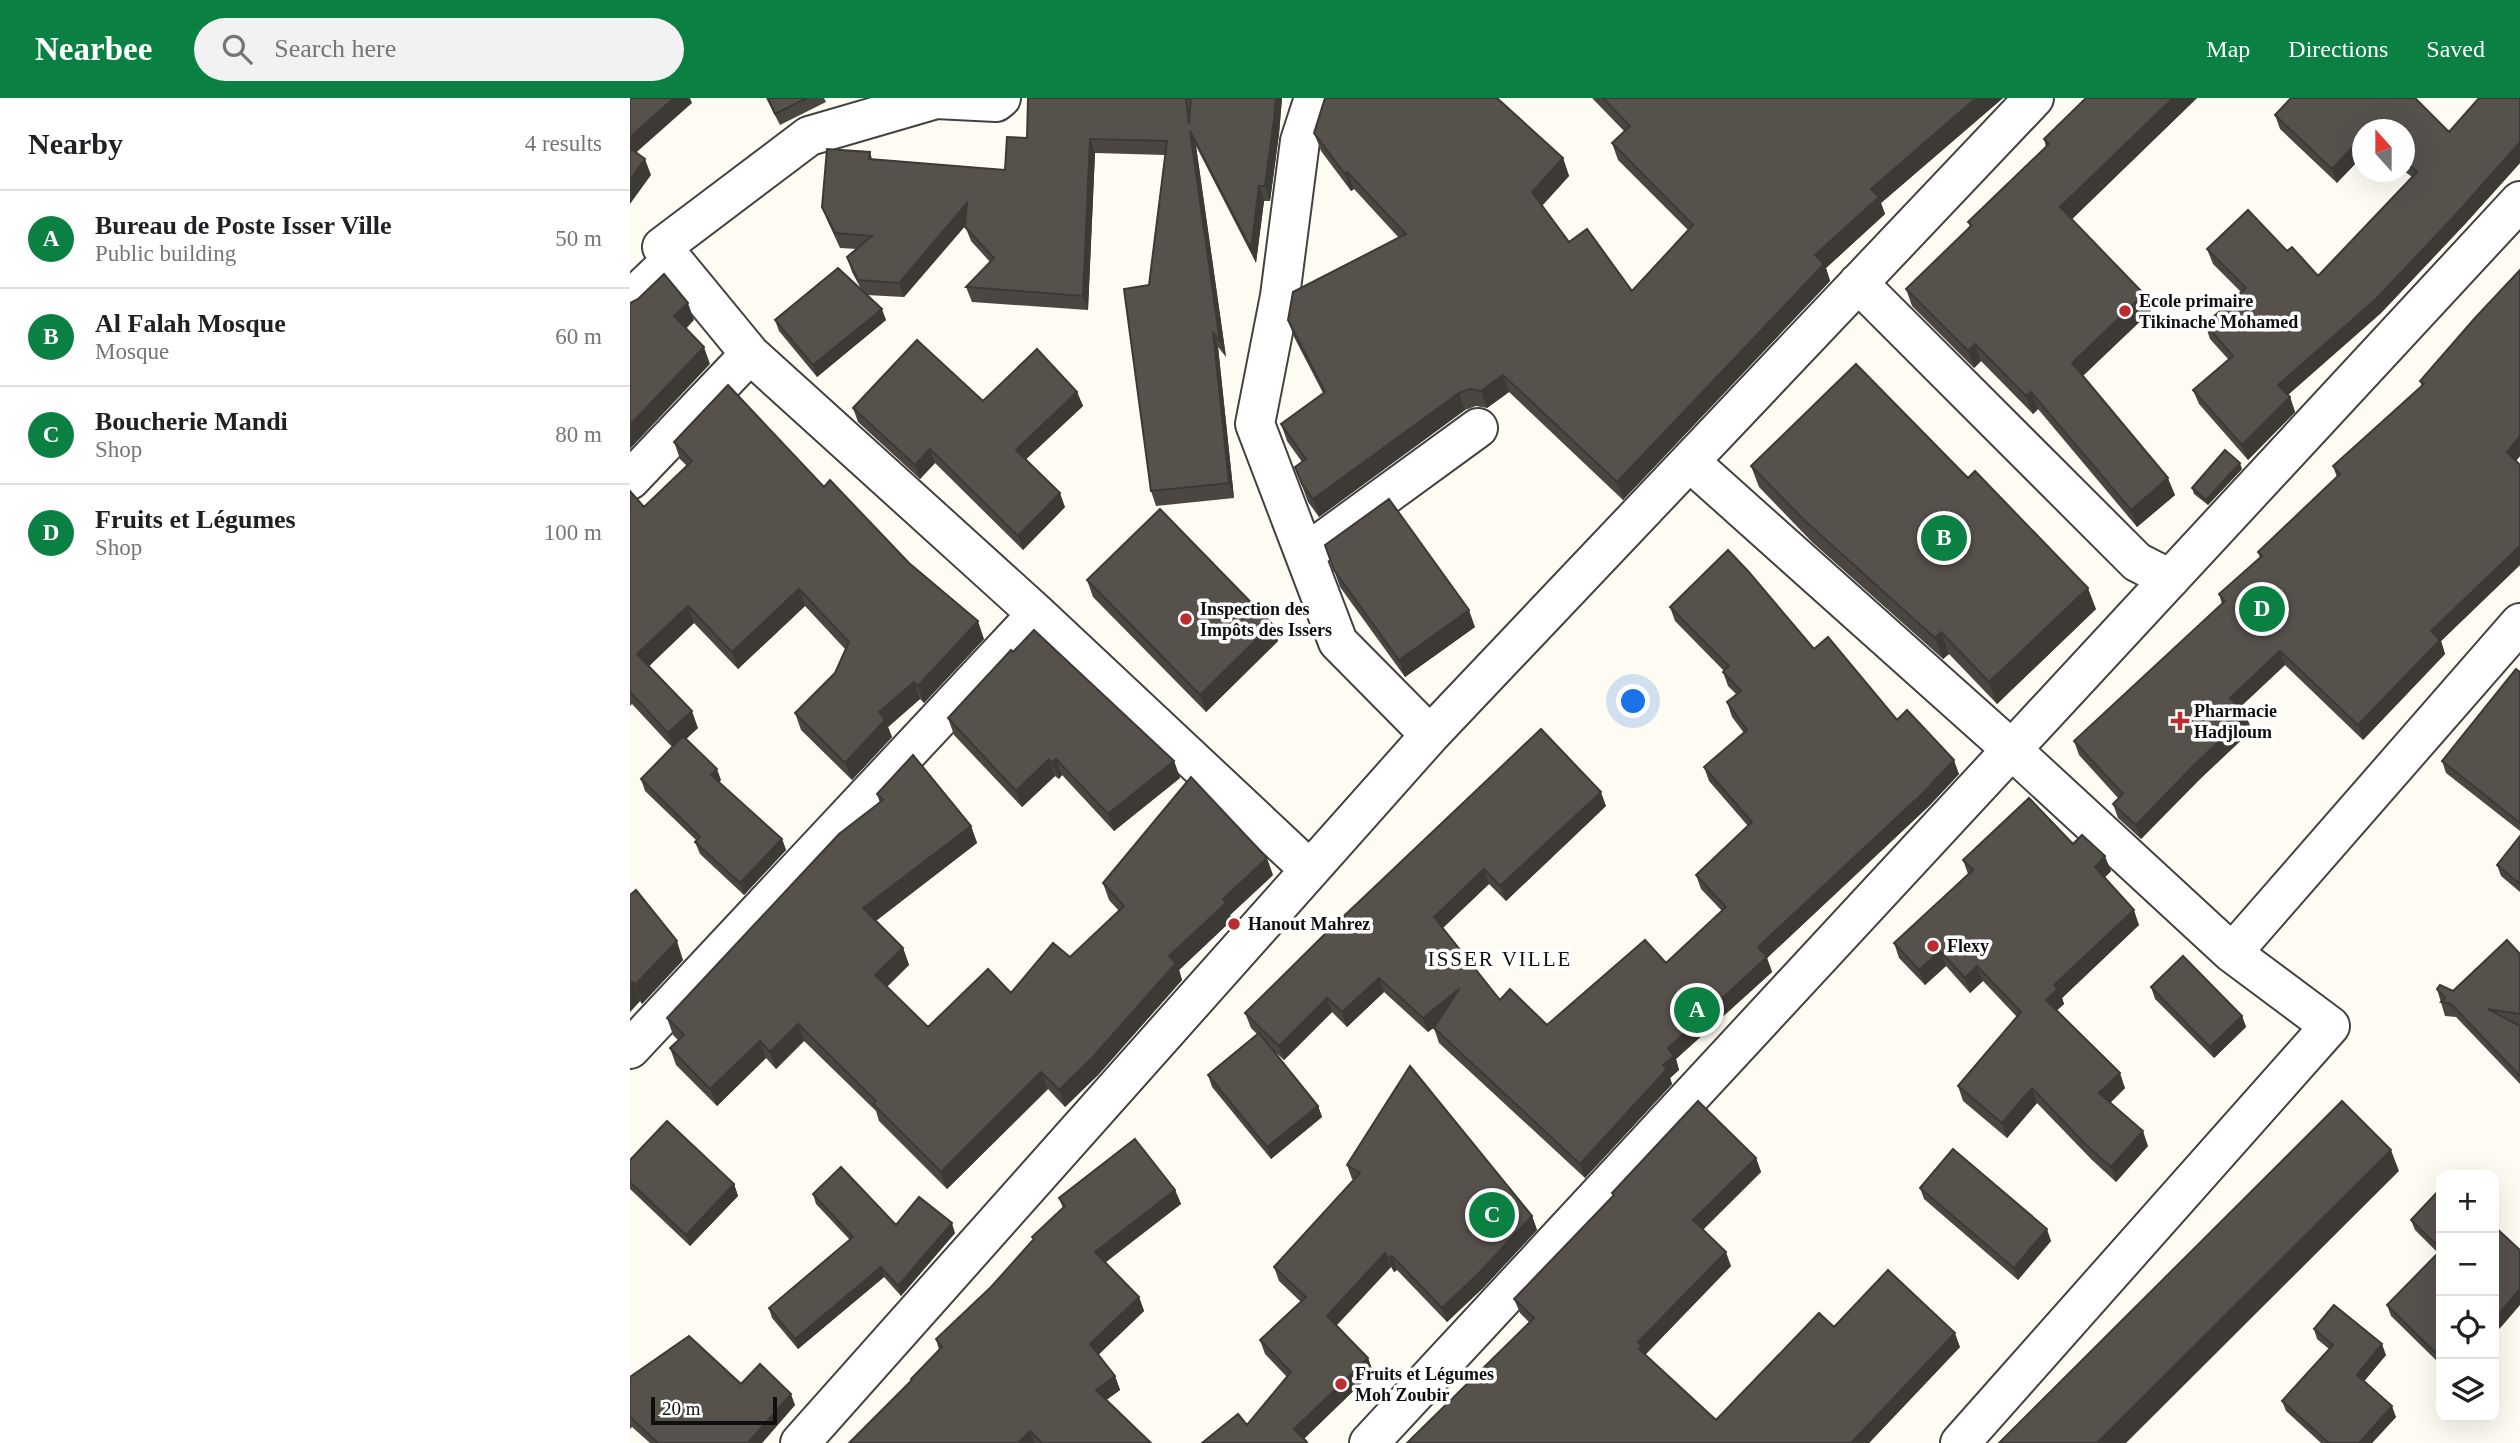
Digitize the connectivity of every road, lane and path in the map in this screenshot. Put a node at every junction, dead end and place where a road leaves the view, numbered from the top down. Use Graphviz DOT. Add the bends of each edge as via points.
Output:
graph roads {
  1 [pos="1001,98"];
  2 [pos="1314,98"];
  3 [pos="2034,98"];
  4 [pos="2520,201"];
  5 [pos="672,260"];
  6 [pos="1858,283"];
  7 [pos="630,300"];
  8 [pos="750,354"];
  9 [pos="1478,428"];
  10 [pos="1690,462"];
  11 [pos="630,480"];
  12 [pos="1305,554"];
  13 [pos="2169,579"];
  14 [pos="1037,614"];
  15 [pos="2520,623"];
  16 [pos="1430,735"];
  17 [pos="2012,750"];
  18 [pos="1310,870"];
  19 [pos="2232,953"];
  20 [pos="630,1049"];
  21 [pos="800,1443"];
  22 [pos="1369,1443"];
  23 [pos="1960,1443"];
  1 -- 5 [label="street" via="996,102 936,99 809,136 662,247"];
  2 -- 12 [label="street" via="1300,141 1280,296 1255,424"];
  3 -- 6 [label="street"];
  4 -- 13 [label="street"];
  5 -- 7 [label="street"];
  5 -- 8 [label="street"];
  6 -- 10 [label="street"];
  6 -- 13 [label="street" via="2137,562"];
  8 -- 11 [label="street"];
  8 -- 14 [label="street"];
  9 -- 12 [label="street"];
  10 -- 16 [label="street"];
  10 -- 17 [label="street"];
  12 -- 16 [label="street" via="1338,642"];
  13 -- 17 [label="street"];
  14 -- 18 [label="street"];
  14 -- 20 [label="street"];
  15 -- 19 [label="street"];
  16 -- 18 [label="street"];
  17 -- 19 [label="street"];
  17 -- 22 [label="street"];
  18 -- 21 [label="street"];
  19 -- 23 [label="street" via="2330,1026"];
}
